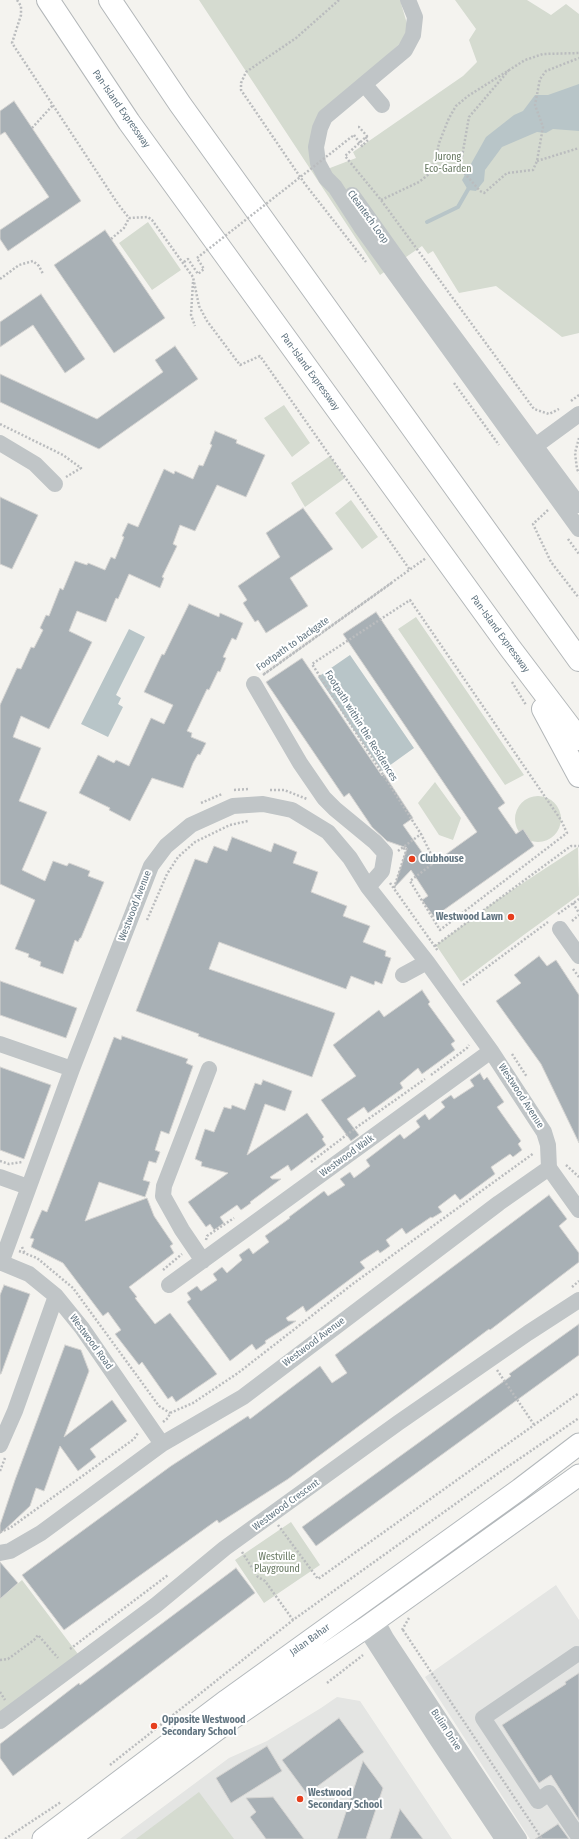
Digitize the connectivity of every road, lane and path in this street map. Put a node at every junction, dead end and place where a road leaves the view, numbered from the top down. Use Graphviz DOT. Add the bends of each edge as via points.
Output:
graph roads {
  1 [pos="17,0"];
  2 [pos="48,0"];
  3 [pos="110,0"];
  4 [pos="408,0"];
  5 [pos="579,53"];
  6 [pos="579,58"];
  7 [pos="509,70"];
  8 [pos="364,84"];
  9 [pos="53,105"];
  10 [pos="382,105"];
  11 [pos="32,128"];
  12 [pos="579,148"];
  13 [pos="537,161"];
  14 [pos="381,200"];
  15 [pos="129,218"];
  16 [pos="111,239"];
  17 [pos="184,262"];
  18 [pos="43,274"];
  19 [pos="193,277"];
  20 [pos="0,279"];
  21 [pos="195,326"];
  22 [pos="575,417"];
  23 [pos="0,424"];
  24 [pos="579,438"];
  25 [pos="0,443"];
  26 [pos="530,449"];
  27 [pos="579,473"];
  28 [pos="55,484"];
  29 [pos="558,502"];
  30 [pos="579,505"];
  31 [pos="579,529"];
  32 [pos="430,555"];
  33 [pos="410,570"];
  34 [pos="393,582"];
  35 [pos="579,598"];
  36 [pos="510,648"];
  37 [pos="579,660"];
  38 [pos="254,684"];
  39 [pos="579,739"];
  40 [pos="579,776"];
  41 [pos="254,789"];
  42 [pos="269,790"];
  43 [pos="233,791"];
  44 [pos="227,793"];
  45 [pos="314,803"];
  46 [pos="196,806"];
  47 [pos="249,820"];
  48 [pos="421,834"];
  49 [pos="579,846"];
  50 [pos="383,867"];
  51 [pos="368,887"];
  52 [pos="579,899"];
  53 [pos="573,904"];
  54 [pos="579,914"];
  55 [pos="145,925"];
  56 [pos="564,926"];
  57 [pos="435,946"];
  58 [pos="579,956"];
  59 [pos="443,957"];
  60 [pos="427,962"];
  61 [pos="403,975"];
  62 [pos="459,979"];
  63 [pos="0,1044"];
  64 [pos="491,1051"];
  65 [pos="72,1069"];
  66 [pos="208,1069"];
  67 [pos="537,1149"];
  68 [pos="27,1159"];
  69 [pos="0,1161"];
  70 [pos="549,1168"];
  71 [pos="0,1177"];
  72 [pos="28,1187"];
  73 [pos="579,1210"];
  74 [pos="201,1234"];
  75 [pos="207,1236"];
  76 [pos="21,1245"];
  77 [pos="25,1254"];
  78 [pos="203,1261"];
  79 [pos="0,1263"];
  80 [pos="169,1285"];
  81 [pos="56,1296"];
  82 [pos="579,1300"];
  83 [pos="497,1370"];
  84 [pos="579,1393"];
  85 [pos="579,1418"];
  86 [pos="535,1426"];
  87 [pos="152,1429"];
  88 [pos="162,1444"];
  89 [pos="579,1444"];
  90 [pos="0,1445"];
  91 [pos="579,1475"];
  92 [pos="520,1488"];
  93 [pos="539,1505"];
  94 [pos="278,1525"];
  95 [pos="0,1532"];
  96 [pos="241,1551"];
  97 [pos="0,1553"];
  98 [pos="293,1620"];
  99 [pos="370,1624"];
  100 [pos="403,1630"];
  101 [pos="577,1654"];
  102 [pos="363,1656"];
  103 [pos="58,1658"];
  104 [pos="0,1661"];
  105 [pos="327,1683"];
  106 [pos="0,1692"];
  107 [pos="5,1700"];
  108 [pos="0,1720"];
  109 [pos="105,1769"];
  110 [pos="68,1798"];
  111 [pos="579,1838"];
  112 [pos="5,1839"];
  113 [pos="42,1839"];
  114 [pos="69,1839"];
  115 [pos="503,1839"];
  116 [pos="519,1839"];
  117 [pos="542,1839"];
  1 -- 9 [label="path" via="22,6 21,15 12,42"];
  2 -- 36 [label="highway, Pan-Island Expressway" via="129,122"];
  3 -- 37 [label="highway" via="185,110"];
  4 -- 8 [label="street" via="415,17 413,35 405,50"];
  5 -- 7 [label="path" via="543,54 525,60"];
  6 -- 13 [label="path" via="546,71 540,79 534,106 543,127"];
  7 -- 13 [label="path" via="469,117 460,168 484,193 507,173 533,170"];
  7 -- 14 [label="path" via="456,106 439,143 436,159 429,174 419,182"];
  8 -- 10 [label="street"];
  8 -- 26 [label="street, Cleantech Loop" via="325,117 316,147 318,163 326,178 335,187 344,183"];
  9 -- 11 [label="path"];
  9 -- 15 [label="path"];
  12 -- 13 [label="path"];
  14 -- 17 [label="path, bridge" via="345,156 356,146 361,141 367,136 358,127 365,136 368,140 362,146 358,140 354,135 197,258 204,269 198,274 188,259"];
  14 -- 22 [label="path" via="534,409 549,414 561,408"];
  15 -- 16 [label="path" via="124,228"];
  15 -- 17 [label="path" via="152,220"];
  17 -- 19 [label="path"];
  18 -- 20 [label="path" via="33,261 19,265"];
  19 -- 21 [label="path" via="191,315"];
  19 -- 33 [label="path" via="198,306 207,321 240,365 260,356"];
  22 -- 26 [label="street"];
  23 -- 28 [label="path" via="63,455 81,468"];
  24 -- 27 [label="path" via="575,453"];
  25 -- 28 [label="street" via="34,464"];
  26 -- 29 [label="street, Cleantech Loop"];
  26 -- 30 [label="street, Cleantech Loop"];
  29 -- 31 [label="street, Cleantech Loop"];
  29 -- 35 [label="path" via="533,524 551,562"];
  32 -- 33 [label="path, Footpath to backgate"];
  33 -- 34 [label="path, Footpath to backgate" via="353,611 347,615 334,624 328,629 322,633 315,638 309,642 303,647 296,651 258,678"];
  36 -- 39 [label="highway, Pan-Island Expressway"];
  36 -- 40 [label="highway"];
  38 -- 50 [label="street" via="300,763 324,798 385,853"];
  41 -- 43 [label="path"];
  42 -- 45 [label="path" via="284,790"];
  44 -- 46 [label="path" via="214,796"];
  47 -- 55 [label="path" via="230,825 195,842 178,857 167,874"];
  48 -- 48 [label="path, Footpath within the Residences" via="435,862 410,880 440,930 567,833 561,820 410,600 312,664"];
  48 -- 50 [label="path"];
  49 -- 57 [label="path" via="571,846"];
  50 -- 51 [label="street"];
  50 -- 57 [label="path"];
  51 -- 60 [label="street, Westwood Avenue"];
  51 -- 65 [label="street, Westwood Avenue" via="350,858 328,832 292,810 263,804 233,806 191,825 166,846 151,866"];
  52 -- 53 [label="path"];
  53 -- 54 [label="path"];
  53 -- 62 [label="path" via="463,985"];
  54 -- 56 [label="path"];
  56 -- 58 [label="street"];
  57 -- 59 [label="path"];
  60 -- 61 [label="street"];
  60 -- 64 [label="street, Westwood Avenue"];
  63 -- 65 [label="street"];
  64 -- 70 [label="street, Westwood Avenue" via="544,1132 548,1145"];
  64 -- 78 [label="street, Westwood Walk"];
  65 -- 72 [label="street, Westwood Avenue"];
  66 -- 78 [label="street" via="164,1186 163,1196"];
  67 -- 87 [label="path" via="354,1283 238,1373 193,1403 170,1413 168,1418"];
  68 -- 69 [label="path" via="21,1163 9,1164"];
  70 -- 73 [label="street"];
  70 -- 88 [label="street, Westwood Avenue" via="243,1397"];
  71 -- 72 [label="street"];
  72 -- 79 [label="street, Westwood Avenue"];
  74 -- 75 [label="path"];
  76 -- 77 [label="path"];
  78 -- 80 [label="street, Westwood Walk"];
  79 -- 81 [label="street, Westwood Road" via="29,1274"];
  81 -- 87 [label="street, Westwood Road" via="82,1328"];
  81 -- 90 [label="street"];
  82 -- 108 [label="street, Westwood Crescent" via="398,1423 225,1548 156,1605"];
  83 -- 86 [label="path"];
  84 -- 86 [label="path"];
  85 -- 98 [label="path"];
  86 -- 94 [label="path" via="318,1579"];
  87 -- 88 [label="street, Westwood Road"];
  87 -- 95 [label="path" via="144,1434 137,1433 134,1439 10,1528"];
  88 -- 97 [label="street, Westwood Avenue" via="41,1533 10,1551"];
  89 -- 92 [label="main road, Jalan Bahar"];
  91 -- 93 [label="main road, Jalan Bahar"];
  92 -- 93 [label="main road" via="517,1500 521,1507"];
  92 -- 113 [label="main road, Jalan Bahar" via="227,1700"];
  93 -- 99 [label="main road, Jalan Bahar"];
  96 -- 98 [label="path" via="258,1577 265,1581"];
  98 -- 109 [label="path"];
  99 -- 114 [label="main road, Jalan Bahar" via="233,1718"];
  99 -- 115 [label="street, Bulim Drive" via="436,1740"];
  99 -- 116 [label="street, Bulim Drive" via="386,1638"];
  100 -- 117 [label="path"];
  101 -- 111 [label="street" via="482,1718 538,1801 549,1793"];
  102 -- 105 [label="path"];
  103 -- 104 [label="path" via="38,1635 8,1659"];
  106 -- 107 [label="path"];
  110 -- 112 [label="path"];
}
